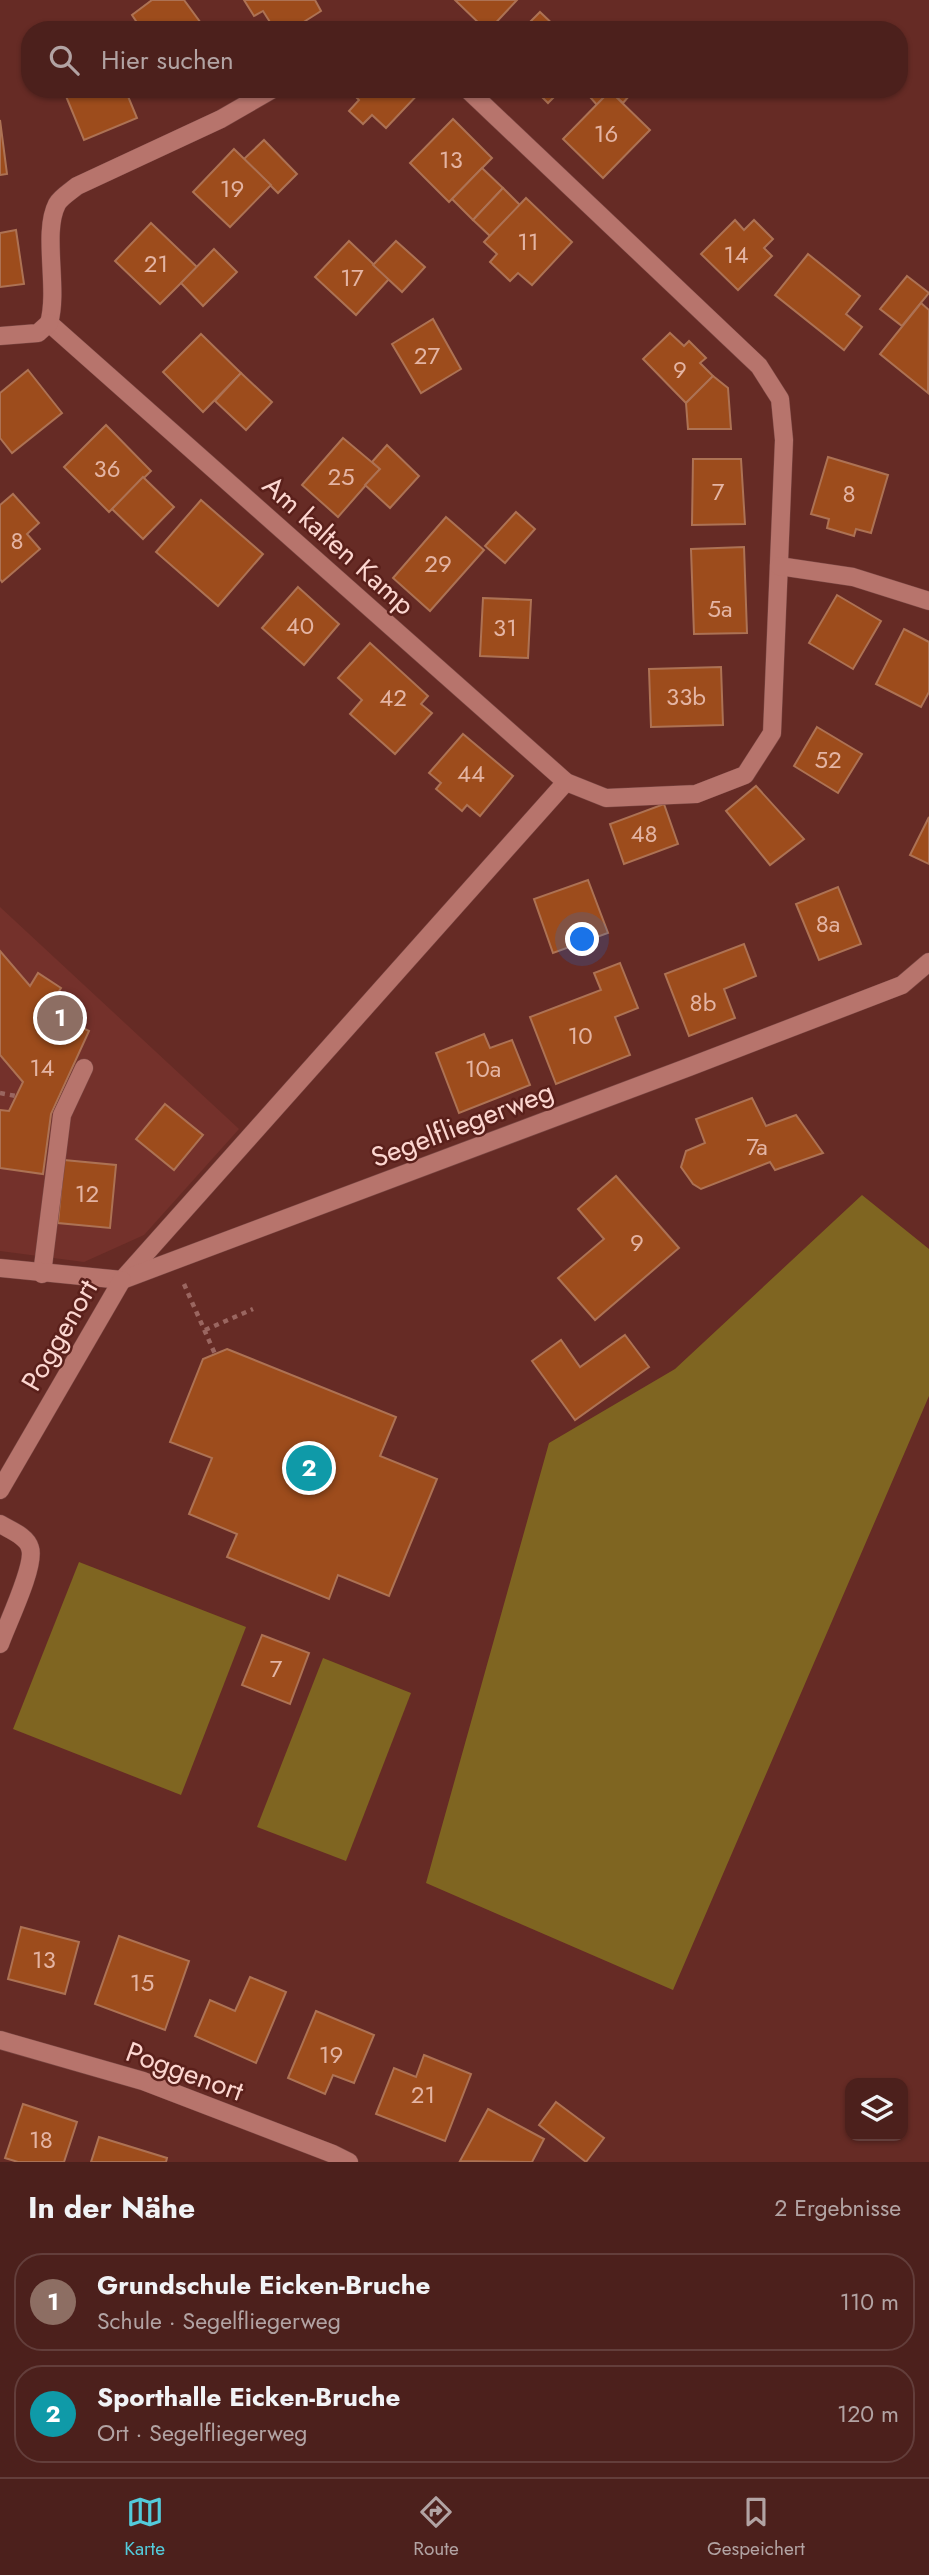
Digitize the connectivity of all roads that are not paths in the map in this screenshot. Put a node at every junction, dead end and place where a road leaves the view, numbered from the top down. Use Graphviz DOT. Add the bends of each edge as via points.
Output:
graph roads {
  1 [pos="258,98"];
  2 [pos="476,98"];
  3 [pos="49,323"];
  4 [pos="0,336"];
  5 [pos="779,566"];
  6 [pos="929,601"];
  7 [pos="566,782"];
  8 [pos="929,962"];
  9 [pos="84,1068"];
  10 [pos="0,1268"];
  11 [pos="42,1274"];
  12 [pos="122,1280"];
  13 [pos="0,1490"];
  14 [pos="0,1524"];
  15 [pos="0,1643"];
  16 [pos="0,2040"];
  17 [pos="349,2162"];
  1 -- 3 [label="street" via="222,120 77,186 58,203 51,228 53,307"];
  2 -- 5 [label="street, Am kalten Kamp" via="759,366 780,399 785,440"];
  3 -- 4 [label="street" via="38,333"];
  3 -- 7 [label="street, Am kalten Kamp"];
  5 -- 6 [label="street" via="853,577"];
  5 -- 7 [label="street, Am kalten Kamp" via="772,733 745,775 696,794 606,798"];
  7 -- 12 [label="street, Poggenort"];
  8 -- 12 [label="street, Segelfliegerweg" via="902,985"];
  9 -- 11 [label="street" via="62,1115"];
  10 -- 11 [label="street, Segelfliegerweg"];
  11 -- 12 [label="street, Segelfliegerweg"];
  12 -- 13 [label="street, Poggenort"];
  14 -- 15 [label="street" via="30,1545 32,1561"];
  16 -- 17 [label="street, Poggenort" via="143,2081"];
}
